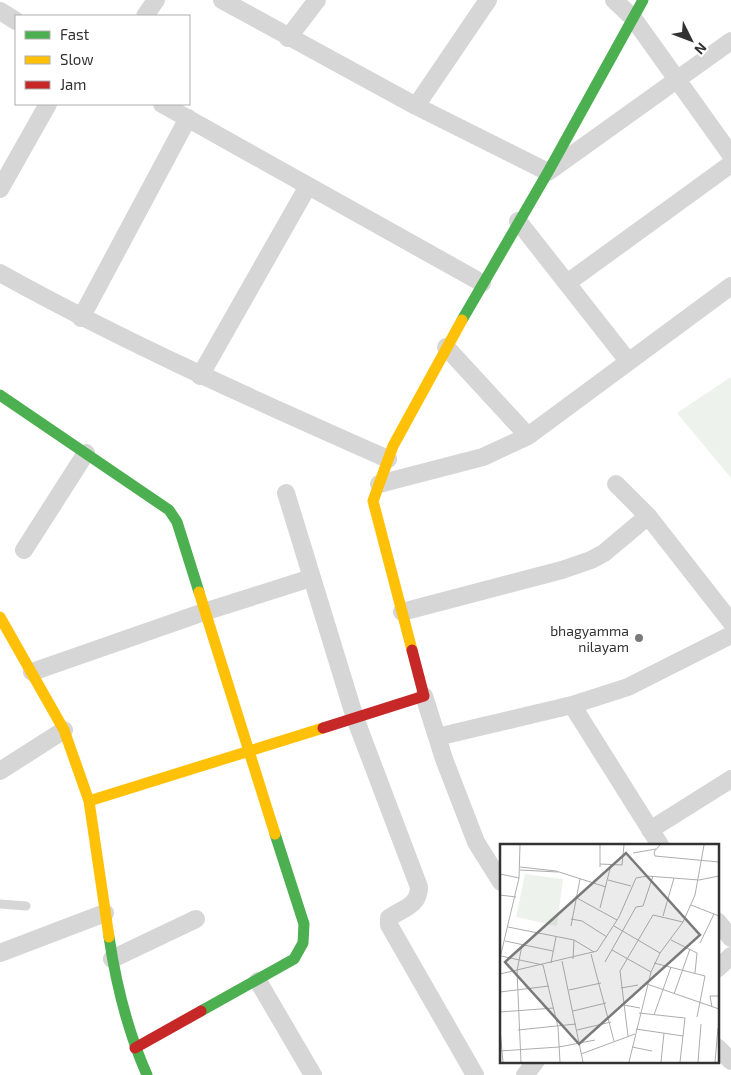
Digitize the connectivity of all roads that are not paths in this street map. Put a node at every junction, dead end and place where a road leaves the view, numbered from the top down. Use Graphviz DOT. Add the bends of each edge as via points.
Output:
graph roads {
  1 [pos="156,0"];
  2 [pos="222,0"];
  3 [pos="317,0"];
  4 [pos="488,0"];
  5 [pos="614,0"];
  6 [pos="643,0"];
  7 [pos="0,11"];
  8 [pos="147,15"];
  9 [pos="634,18"];
  10 [pos="15,19"];
  11 [pos="288,38"];
  12 [pos="731,40"];
  13 [pos="676,79"];
  14 [pos="47,105"];
  15 [pos="164,105"];
  16 [pos="416,106"];
  17 [pos="188,118"];
  18 [pos="731,155"];
  19 [pos="731,164"];
  20 [pos="548,172"];
  21 [pos="308,186"];
  22 [pos="0,188"];
  23 [pos="518,221"];
  24 [pos="0,273"];
  25 [pos="482,283"];
  26 [pos="567,283"];
  27 [pos="731,286"];
  28 [pos="81,318"];
  29 [pos="446,347"];
  30 [pos="628,361"];
  31 [pos="200,376"];
  32 [pos="0,395"];
  33 [pos="528,436"];
  34 [pos="86,453"];
  35 [pos="388,458"];
  36 [pos="379,484"];
  37 [pos="616,484"];
  38 [pos="286,493"];
  39 [pos="648,516"];
  40 [pos="24,550"];
  41 [pos="311,578"];
  42 [pos="204,612"];
  43 [pos="402,612"];
  44 [pos="0,617"];
  45 [pos="731,622"];
  46 [pos="731,635"];
  47 [pos="32,672"];
  48 [pos="424,696"];
  49 [pos="572,705"];
  50 [pos="354,718"];
  51 [pos="64,730"];
  52 [pos="438,737"];
  53 [pos="248,751"];
  54 [pos="0,771"];
  55 [pos="731,780"];
  56 [pos="89,801"];
  57 [pos="650,830"];
  58 [pos="659,844"];
  59 [pos="500,880"];
  60 [pos="0,904"];
  61 [pos="26,906"];
  62 [pos="105,913"];
  63 [pos="196,919"];
  64 [pos="718,922"];
  65 [pos="731,938"];
  66 [pos="0,953"];
  67 [pos="731,956"];
  68 [pos="112,959"];
  69 [pos="718,968"];
  70 [pos="258,981"];
  71 [pos="135,1048"];
  72 [pos="718,1048"];
  73 [pos="731,1061"];
  74 [pos="535,1062"];
  75 [pos="148,1075"];
  76 [pos="313,1075"];
  77 [pos="475,1075"];
  78 [pos="525,1075"];
  1 -- 8 [label="street"];
  2 -- 11 [label="street"];
  3 -- 11 [label="street"];
  4 -- 16 [label="street"];
  5 -- 9 [label="street"];
  6 -- 9 [label="street"];
  7 -- 10 [label="street"];
  9 -- 13 [label="street"];
  9 -- 20 [label="street"];
  11 -- 16 [label="street"];
  12 -- 13 [label="street"];
  13 -- 18 [label="street"];
  13 -- 20 [label="street"];
  14 -- 22 [label="street"];
  15 -- 17 [label="street"];
  16 -- 20 [label="street"];
  17 -- 21 [label="street"];
  17 -- 28 [label="street"];
  19 -- 26 [label="street"];
  20 -- 23 [label="street"];
  21 -- 25 [label="street"];
  21 -- 31 [label="street"];
  23 -- 25 [label="street"];
  23 -- 26 [label="street"];
  24 -- 28 [label="street"];
  25 -- 29 [label="street"];
  26 -- 30 [label="street"];
  27 -- 30 [label="street"];
  28 -- 31 [label="street"];
  29 -- 33 [label="street"];
  29 -- 35 [label="street"];
  30 -- 33 [label="street"];
  31 -- 35 [label="street"];
  32 -- 34 [label="street"];
  33 -- 36 [label="street" via="483,457"];
  34 -- 40 [label="street"];
  34 -- 42 [label="street" via="173,516"];
  35 -- 36 [label="street"];
  36 -- 43 [label="street" via="373,501"];
  37 -- 39 [label="street"];
  38 -- 41 [label="street"];
  39 -- 43 [label="street" via="591,560"];
  39 -- 45 [label="street"];
  41 -- 42 [label="street"];
  41 -- 50 [label="street"];
  42 -- 47 [label="street"];
  42 -- 53 [label="street"];
  43 -- 48 [label="street"];
  44 -- 47 [label="street"];
  46 -- 49 [label="street" via="628,687"];
  47 -- 51 [label="street"];
  48 -- 50 [label="street"];
  48 -- 52 [label="street"];
  49 -- 52 [label="street"];
  49 -- 57 [label="street"];
  50 -- 53 [label="street"];
  50 -- 77 [label="street" via="420,887 416,902 390,918 389,925"];
  51 -- 54 [label="street"];
  51 -- 56 [label="street"];
  52 -- 59 [label="street" via="476,842"];
  53 -- 56 [label="street"];
  53 -- 70 [label="street" via="304,924 305,936 301,951 294,959"];
  55 -- 57 [label="street"];
  56 -- 62 [label="street"];
  57 -- 58 [label="street"];
  60 -- 61 [label="lane"];
  62 -- 66 [label="street"];
  62 -- 68 [label="street"];
  63 -- 68 [label="street"];
  64 -- 65 [label="street"];
  67 -- 69 [label="street"];
  68 -- 71 [label="street"];
  70 -- 71 [label="street"];
  70 -- 76 [label="street"];
  71 -- 75 [label="street"];
  72 -- 73 [label="street"];
  74 -- 78 [label="street"];
}
